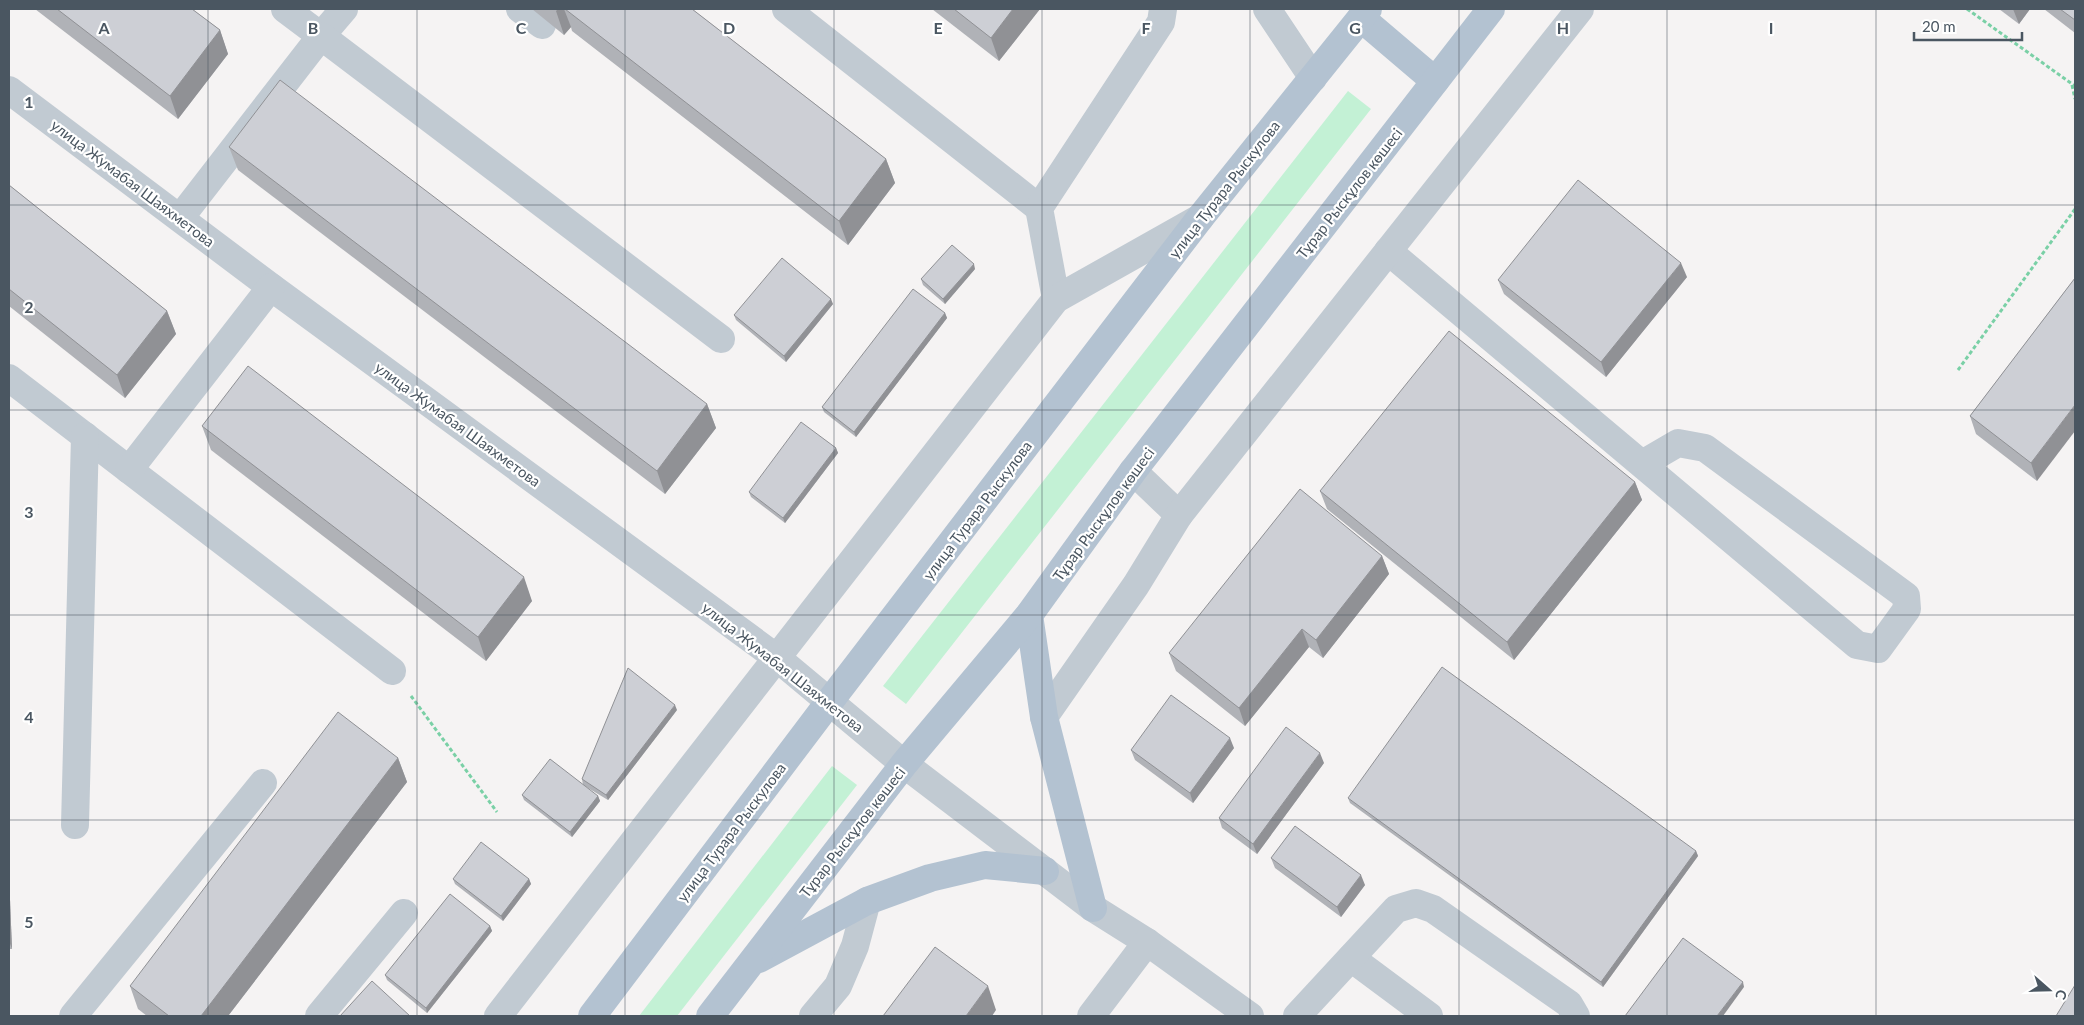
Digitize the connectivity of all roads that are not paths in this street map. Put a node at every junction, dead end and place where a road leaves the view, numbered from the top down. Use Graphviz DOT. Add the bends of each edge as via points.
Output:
graph roads {
  1 [pos="285,9"];
  2 [pos="344,9"];
  3 [pos="520,9"];
  4 [pos="786,9"];
  5 [pos="1163,9"];
  6 [pos="1267,9"];
  7 [pos="1491,9"];
  8 [pos="1580,9"];
  9 [pos="1365,14"];
  10 [pos="542,25"];
  11 [pos="321,36"];
  12 [pos="1313,78"];
  13 [pos="1436,81"];
  14 [pos="9,90"];
  15 [pos="1039,208"];
  16 [pos="180,218"];
  17 [pos="1200,218"];
  18 [pos="1388,251"];
  19 [pos="271,287"];
  20 [pos="1056,299"];
  21 [pos="721,339"];
  22 [pos="9,378"];
  23 [pos="85,436"];
  24 [pos="1642,464"];
  25 [pos="129,470"];
  26 [pos="1133,470"];
  27 [pos="1179,515"];
  28 [pos="1029,615"];
  29 [pos="777,658"];
  30 [pos="392,671"];
  31 [pos="830,701"];
  32 [pos="1044,717"];
  33 [pos="904,764"];
  34 [pos="263,783"];
  35 [pos="75,826"];
  36 [pos="1045,871"];
  37 [pos="867,901"];
  38 [pos="1093,908"];
  39 [pos="404,913"];
  40 [pos="1147,942"];
  41 [pos="1351,958"];
  42 [pos="751,964"];
  43 [pos="73,1016"];
  44 [pos="319,1016"];
  45 [pos="498,1016"];
  46 [pos="592,1016"];
  47 [pos="710,1016"];
  48 [pos="813,1016"];
  49 [pos="1091,1016"];
  50 [pos="1250,1016"];
  51 [pos="1297,1016"];
  52 [pos="1429,1016"];
  53 [pos="1576,1016"];
  1 -- 11 [label="street"];
  2 -- 11 [label="street"];
  3 -- 10 [label="street"];
  4 -- 15 [label="street"];
  5 -- 15 [label="street" via="1161,22"];
  6 -- 12 [label="street"];
  7 -- 13 [label="main road, Тұрар Рыскұлов көшесі"];
  8 -- 18 [label="street"];
  9 -- 12 [label="main road, улица Турара Рыскулова"];
  9 -- 13 [label="main road"];
  11 -- 16 [label="street"];
  11 -- 21 [label="street"];
  12 -- 17 [label="main road, улица Турара Рыскулова"];
  13 -- 26 [label="main road, Тұрар Рыскұлов көшесі"];
  14 -- 16 [label="street, улица Жумабая Шаяхметова"];
  15 -- 20 [label="street"];
  16 -- 19 [label="street, улица Жумабая Шаяхметова"];
  17 -- 20 [label="street"];
  17 -- 31 [label="main road, улица Турара Рыскулова"];
  18 -- 24 [label="street"];
  18 -- 27 [label="street"];
  19 -- 25 [label="street"];
  19 -- 29 [label="street, улица Жумабая Шаяхметова"];
  20 -- 29 [label="street"];
  22 -- 23 [label="street"];
  23 -- 25 [label="street"];
  23 -- 35 [label="street"];
  24 -- 24 [label="street" via="1858,645 1878,650 1907,609 1906,596 1706,448 1678,443"];
  25 -- 30 [label="street"];
  26 -- 27 [label="street"];
  26 -- 28 [label="main road, Тұрар Рыскұлов көшесі"];
  27 -- 32 [label="street" via="1136,585"];
  28 -- 32 [label="main road"];
  28 -- 33 [label="main road, Тұрар Рыскұлов көшесі"];
  29 -- 31 [label="street, улица Жумабая Шаяхметова"];
  29 -- 45 [label="street"];
  31 -- 33 [label="street, улица Жумабая Шаяхметова"];
  31 -- 46 [label="main road, улица Турара Рыскулова"];
  32 -- 38 [label="main road"];
  33 -- 36 [label="street, улица Жумабая Шаяхметова"];
  33 -- 42 [label="main road, Тұрар Рыскұлов көшесі"];
  34 -- 43 [label="street"];
  36 -- 37 [label="main road" via="985,865 930,878"];
  36 -- 38 [label="street, улица Жумабая Шаяхметова"];
  37 -- 42 [label="main road"];
  37 -- 48 [label="street" via="855,946 838,986"];
  38 -- 40 [label="street, улица Жумабая Шаяхметова"];
  39 -- 44 [label="street"];
  40 -- 49 [label="street"];
  40 -- 50 [label="street"];
  41 -- 51 [label="street"];
  41 -- 52 [label="street"];
  41 -- 53 [label="street" via="1396,909 1416,903 1433,909 1569,1004"];
  42 -- 47 [label="main road, Тұрар Рыскұлов көшесі"];
}
